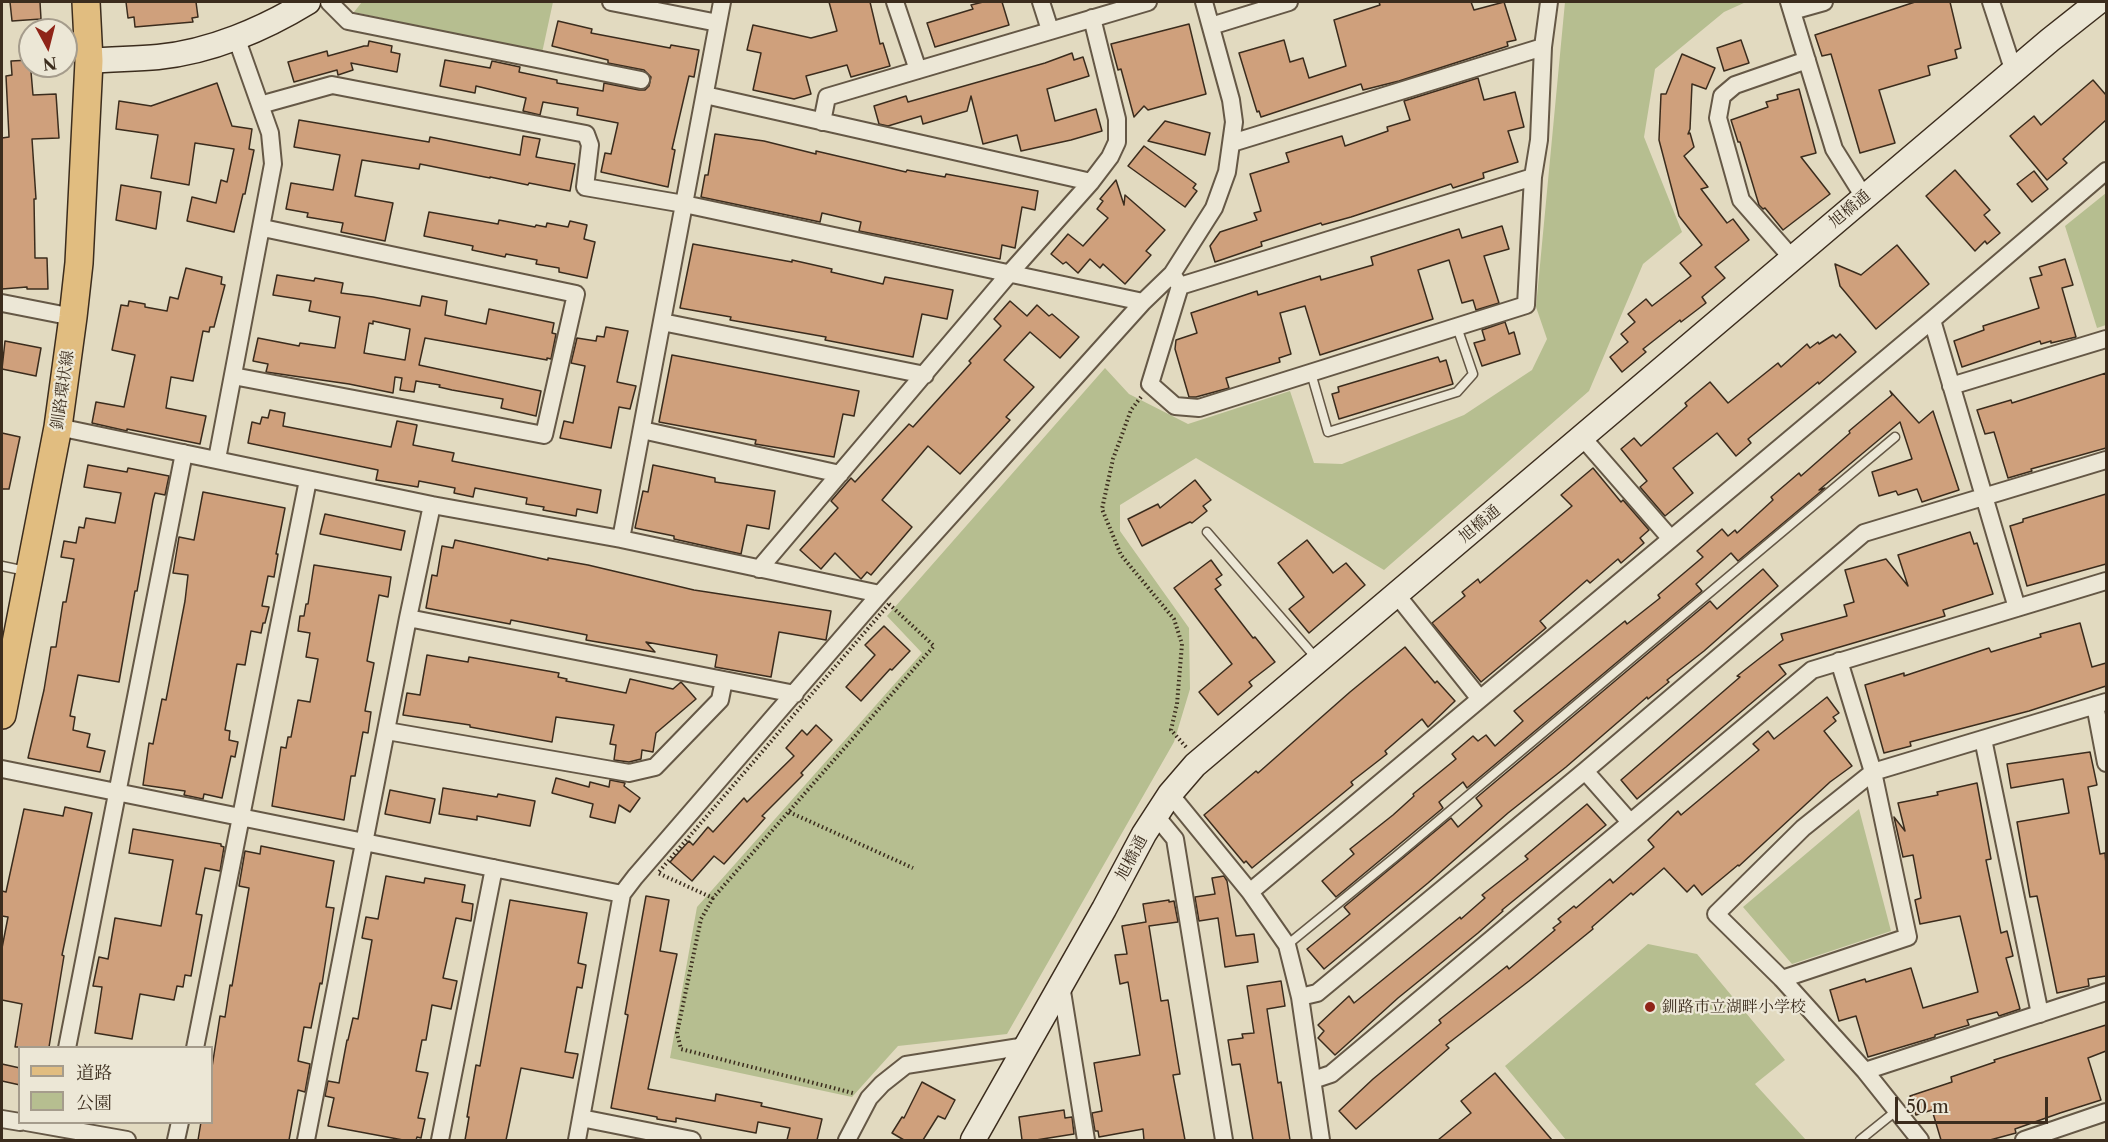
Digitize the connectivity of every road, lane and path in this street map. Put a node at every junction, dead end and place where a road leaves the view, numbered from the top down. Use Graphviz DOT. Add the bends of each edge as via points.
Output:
graph roads {
  1 [pos="86,2"];
  2 [pos="308,2"];
  3 [pos="329,2"];
  4 [pos="611,2"];
  5 [pos="722,2"];
  6 [pos="895,2"];
  7 [pos="1041,2"];
  8 [pos="1148,2"];
  9 [pos="1204,2"];
  10 [pos="1289,2"];
  11 [pos="1549,2"];
  12 [pos="1824,2"];
  13 [pos="1991,2"];
  14 [pos="2098,2"];
  15 [pos="1791,6"];
  16 [pos="1092,18"];
  17 [pos="718,24"];
  18 [pos="1212,26"];
  19 [pos="1050,30"];
  20 [pos="236,37"];
  21 [pos="1543,47"];
  22 [pos="1807,60"];
  23 [pos="89,61"];
  24 [pos="918,70"];
  25 [pos="2014,72"];
  26 [pos="641,81"];
  27 [pos="705,95"];
  28 [pos="261,105"];
  29 [pos="822,122"];
  30 [pos="1232,143"];
  31 [pos="2106,171"];
  32 [pos="1533,177"];
  33 [pos="1091,182"];
  34 [pos="1864,197"];
  35 [pos="684,204"];
  36 [pos="263,228"];
  37 [pos="1792,258"];
  38 [pos="1009,274"];
  39 [pos="1176,280"];
  40 [pos="1143,302"];
  41 [pos="2,303"];
  42 [pos="73,317"];
  43 [pos="1932,320"];
  44 [pos="662,322"];
  45 [pos="1457,327"];
  46 [pos="2106,339"];
  47 [pos="1311,373"];
  48 [pos="925,375"];
  49 [pos="233,376"];
  50 [pos="1150,384"];
  51 [pos="1951,386"];
  52 [pos="58,427"];
  53 [pos="642,430"];
  54 [pos="1582,437"];
  55 [pos="1895,437"];
  56 [pos="184,453"];
  57 [pos="217,459"];
  58 [pos="2106,460"];
  59 [pos="840,474"];
  60 [pos="308,480"];
  61 [pos="1984,496"];
  62 [pos="432,505"];
  63 [pos="1207,532"];
  64 [pos="621,538"];
  65 [pos="1671,539"];
  66 [pos="2,566"];
  67 [pos="759,569"];
  68 [pos="30,572"];
  69 [pos="2106,581"];
  70 [pos="880,594"];
  71 [pos="1396,594"];
  72 [pos="2017,608"];
  73 [pos="408,618"];
  74 [pos="1319,660"];
  75 [pos="1839,660"];
  76 [pos="724,680"];
  77 [pos="4,685"];
  78 [pos="795,694"];
  79 [pos="1480,699"];
  80 [pos="2101,704"];
  81 [pos="2,715"];
  82 [pos="387,731"];
  83 [pos="1983,739"];
  84 [pos="1216,747"];
  85 [pos="2106,763"];
  86 [pos="2,769"];
  87 [pos="1586,771"];
  88 [pos="1873,772"];
  89 [pos="117,792"];
  90 [pos="1170,794"];
  91 [pos="789,812"];
  92 [pos="1156,816"];
  93 [pos="241,818"];
  94 [pos="1630,822"];
  95 [pos="364,843"];
  96 [pos="494,868"];
  97 [pos="912,868"];
  98 [pos="1250,892"];
  99 [pos="622,894"];
  100 [pos="713,898"];
  101 [pos="1287,945"];
  102 [pos="1782,979"];
  103 [pos="1061,985"];
  104 [pos="2106,992"];
  105 [pos="1300,997"];
  106 [pos="2040,1014"];
  107 [pos="67,1046"];
  108 [pos="195,1046"];
  109 [pos="1026,1046"];
  110 [pos="1865,1071"];
  111 [pos="1312,1080"];
  112 [pos="869,1098"];
  113 [pos="1896,1111"];
  114 [pos="2106,1112"];
  115 [pos="581,1118"];
  116 [pos="2,1119"];
  117 [pos="18,1122"];
  118 [pos="52,1124"];
  119 [pos="180,1124"];
  120 [pos="2059,1135"];
  121 [pos="127,1140"];
  122 [pos="176,1140"];
  123 [pos="306,1140"];
  124 [pos="440,1140"];
  125 [pos="577,1140"];
  126 [pos="692,1140"];
  127 [pos="847,1140"];
  128 [pos="973,1140"];
  129 [pos="1086,1140"];
  130 [pos="1224,1140"];
  131 [pos="1322,1140"];
  132 [pos="1860,1140"];
  133 [pos="1920,1140"];
  134 [pos="2024,1140"];
  1 -- 23 [label="main road, 釧路環状線"];
  2 -- 20 [label="street"];
  3 -- 26 [label="street" via="348,21"];
  4 -- 17 [label="street"];
  5 -- 17 [label="street"];
  6 -- 24 [label="street"];
  7 -- 19 [label="street"];
  8 -- 16 [label="street"];
  9 -- 18 [label="street"];
  10 -- 18 [label="street"];
  11 -- 21 [label="street"];
  12 -- 15 [label="street"];
  13 -- 25 [label="street"];
  14 -- 25 [label="street, 旭橋通"];
  15 -- 22 [label="street"];
  16 -- 19 [label="street"];
  16 -- 33 [label="street" via="1117,119 1117,142"];
  17 -- 27 [label="street"];
  18 -- 30 [label="street" via="1231,100"];
  19 -- 24 [label="street"];
  20 -- 23 [label="street" via="159,57"];
  20 -- 28 [label="street"];
  21 -- 30 [label="street"];
  21 -- 32 [label="street" via="1539,140"];
  22 -- 34 [label="street" via="1834,149"];
  22 -- 37 [label="street" via="1736,85 1722,96 1718,118 1741,200"];
  23 -- 42 [label="main road, 釧路環状線"];
  24 -- 29 [label="street" via="827,97"];
  25 -- 34 [label="street, 旭橋通"];
  27 -- 29 [label="street"];
  27 -- 35 [label="street"];
  28 -- 35 [label="street" via="332,85 586,134 590,145 585,187"];
  28 -- 36 [label="street" via="270,133 273,164"];
  29 -- 33 [label="street"];
  30 -- 39 [label="street" via="1214,208"];
  31 -- 43 [label="street"];
  32 -- 39 [label="street"];
  32 -- 45 [label="street" via="1526,305"];
  33 -- 38 [label="street"];
  34 -- 37 [label="street, 旭橋通"];
  35 -- 38 [label="street"];
  35 -- 44 [label="street"];
  36 -- 49 [label="street"];
  36 -- 49 [label="street" via="576,294 544,435"];
  37 -- 54 [label="street, 旭橋通"];
  38 -- 40 [label="street"];
  38 -- 48 [label="street"];
  39 -- 40 [label="street"];
  39 -- 50 [label="street"];
  40 -- 70 [label="street"];
  41 -- 42 [label="street"];
  42 -- 52 [label="main road, 釧路環状線"];
  43 -- 51 [label="street"];
  43 -- 65 [label="street"];
  44 -- 48 [label="street"];
  44 -- 53 [label="street"];
  45 -- 47 [label="street"];
  45 -- 47 [label="lane" via="1473,374 1456,392 1328,432"];
  46 -- 51 [label="street"];
  47 -- 50 [label="street" via="1199,408 1175,406"];
  48 -- 59 [label="street"];
  49 -- 57 [label="street"];
  50 -- 84 [label="path" via="1131,410 1113,459 1102,509 1121,555 1174,619 1182,644 1171,730 1187,747 1206,733"];
  51 -- 61 [label="street"];
  52 -- 56 [label="street"];
  52 -- 68 [label="main road, 釧路環状線"];
  53 -- 59 [label="street"];
  53 -- 64 [label="street"];
  54 -- 65 [label="street"];
  54 -- 71 [label="street, 旭橋通"];
  55 -- 101 [label="lane"];
  56 -- 57 [label="street"];
  56 -- 89 [label="street"];
  57 -- 60 [label="street"];
  58 -- 61 [label="street"];
  59 -- 67 [label="street"];
  60 -- 62 [label="street"];
  60 -- 93 [label="street"];
  61 -- 72 [label="street"];
  61 -- 87 [label="street" via="1864,533"];
  62 -- 64 [label="street"];
  62 -- 73 [label="street"];
  63 -- 74 [label="lane"];
  64 -- 67 [label="street"];
  65 -- 79 [label="street"];
  66 -- 68 [label="lane"];
  67 -- 70 [label="street"];
  68 -- 77 [label="main road, 釧路環状線"];
  69 -- 72 [label="street"];
  70 -- 78 [label="street"];
  71 -- 74 [label="street, 旭橋通"];
  71 -- 79 [label="street"];
  72 -- 75 [label="street"];
  73 -- 76 [label="street"];
  73 -- 82 [label="street"];
  74 -- 84 [label="street, 旭橋通"];
  75 -- 88 [label="street"];
  75 -- 94 [label="street" via="1812,670"];
  76 -- 78 [label="street"];
  76 -- 82 [label="street" via="720,700 655,767 629,773"];
  77 -- 81 [label="main road, 釧路環状線"];
  78 -- 99 [label="street"];
  79 -- 98 [label="street"];
  80 -- 83 [label="street"];
  80 -- 85 [label="street"];
  82 -- 95 [label="street"];
  83 -- 88 [label="street"];
  83 -- 106 [label="street"];
  84 -- 90 [label="street, 旭橋通"];
  86 -- 89 [label="street"];
  87 -- 94 [label="street"];
  87 -- 105 [label="street" via="1317,993"];
  88 -- 102 [label="street" via="1908,937"];
  88 -- 102 [label="street" via="1803,828 1716,914"];
  89 -- 93 [label="street"];
  89 -- 107 [label="street"];
  90 -- 92 [label="street, 旭橋通"];
  90 -- 98 [label="street"];
  91 -- 97 [label="path"];
  91 -- 100 [label="path"];
  91 -- 100 [label="path" via="934,646 889,604 658,873"];
  92 -- 103 [label="street, 旭橋通"];
  92 -- 130 [label="street" via="1175,838"];
  93 -- 95 [label="street"];
  93 -- 108 [label="street"];
  94 -- 111 [label="street" via="1331,1074"];
  95 -- 96 [label="street"];
  95 -- 123 [label="street"];
  96 -- 99 [label="street"];
  96 -- 124 [label="street"];
  98 -- 101 [label="street"];
  99 -- 115 [label="street"];
  100 -- 112 [label="path" via="701,919 677,1033 681,1049"];
  101 -- 105 [label="street"];
  102 -- 110 [label="street"];
  103 -- 109 [label="street, 旭橋通"];
  103 -- 129 [label="street"];
  104 -- 106 [label="street"];
  105 -- 111 [label="street"];
  106 -- 110 [label="street"];
  109 -- 112 [label="street" via="906,1065"];
  109 -- 128 [label="street, 旭橋通"];
  110 -- 113 [label="street"];
  111 -- 131 [label="street"];
  112 -- 127 [label="street"];
  113 -- 132 [label="lane"];
  113 -- 133 [label="street"];
  114 -- 120 [label="street"];
  115 -- 125 [label="street"];
  115 -- 126 [label="street"];
  116 -- 117 [label="street"];
  118 -- 121 [label="street"];
  119 -- 122 [label="street"];
  120 -- 134 [label="street"];
}
